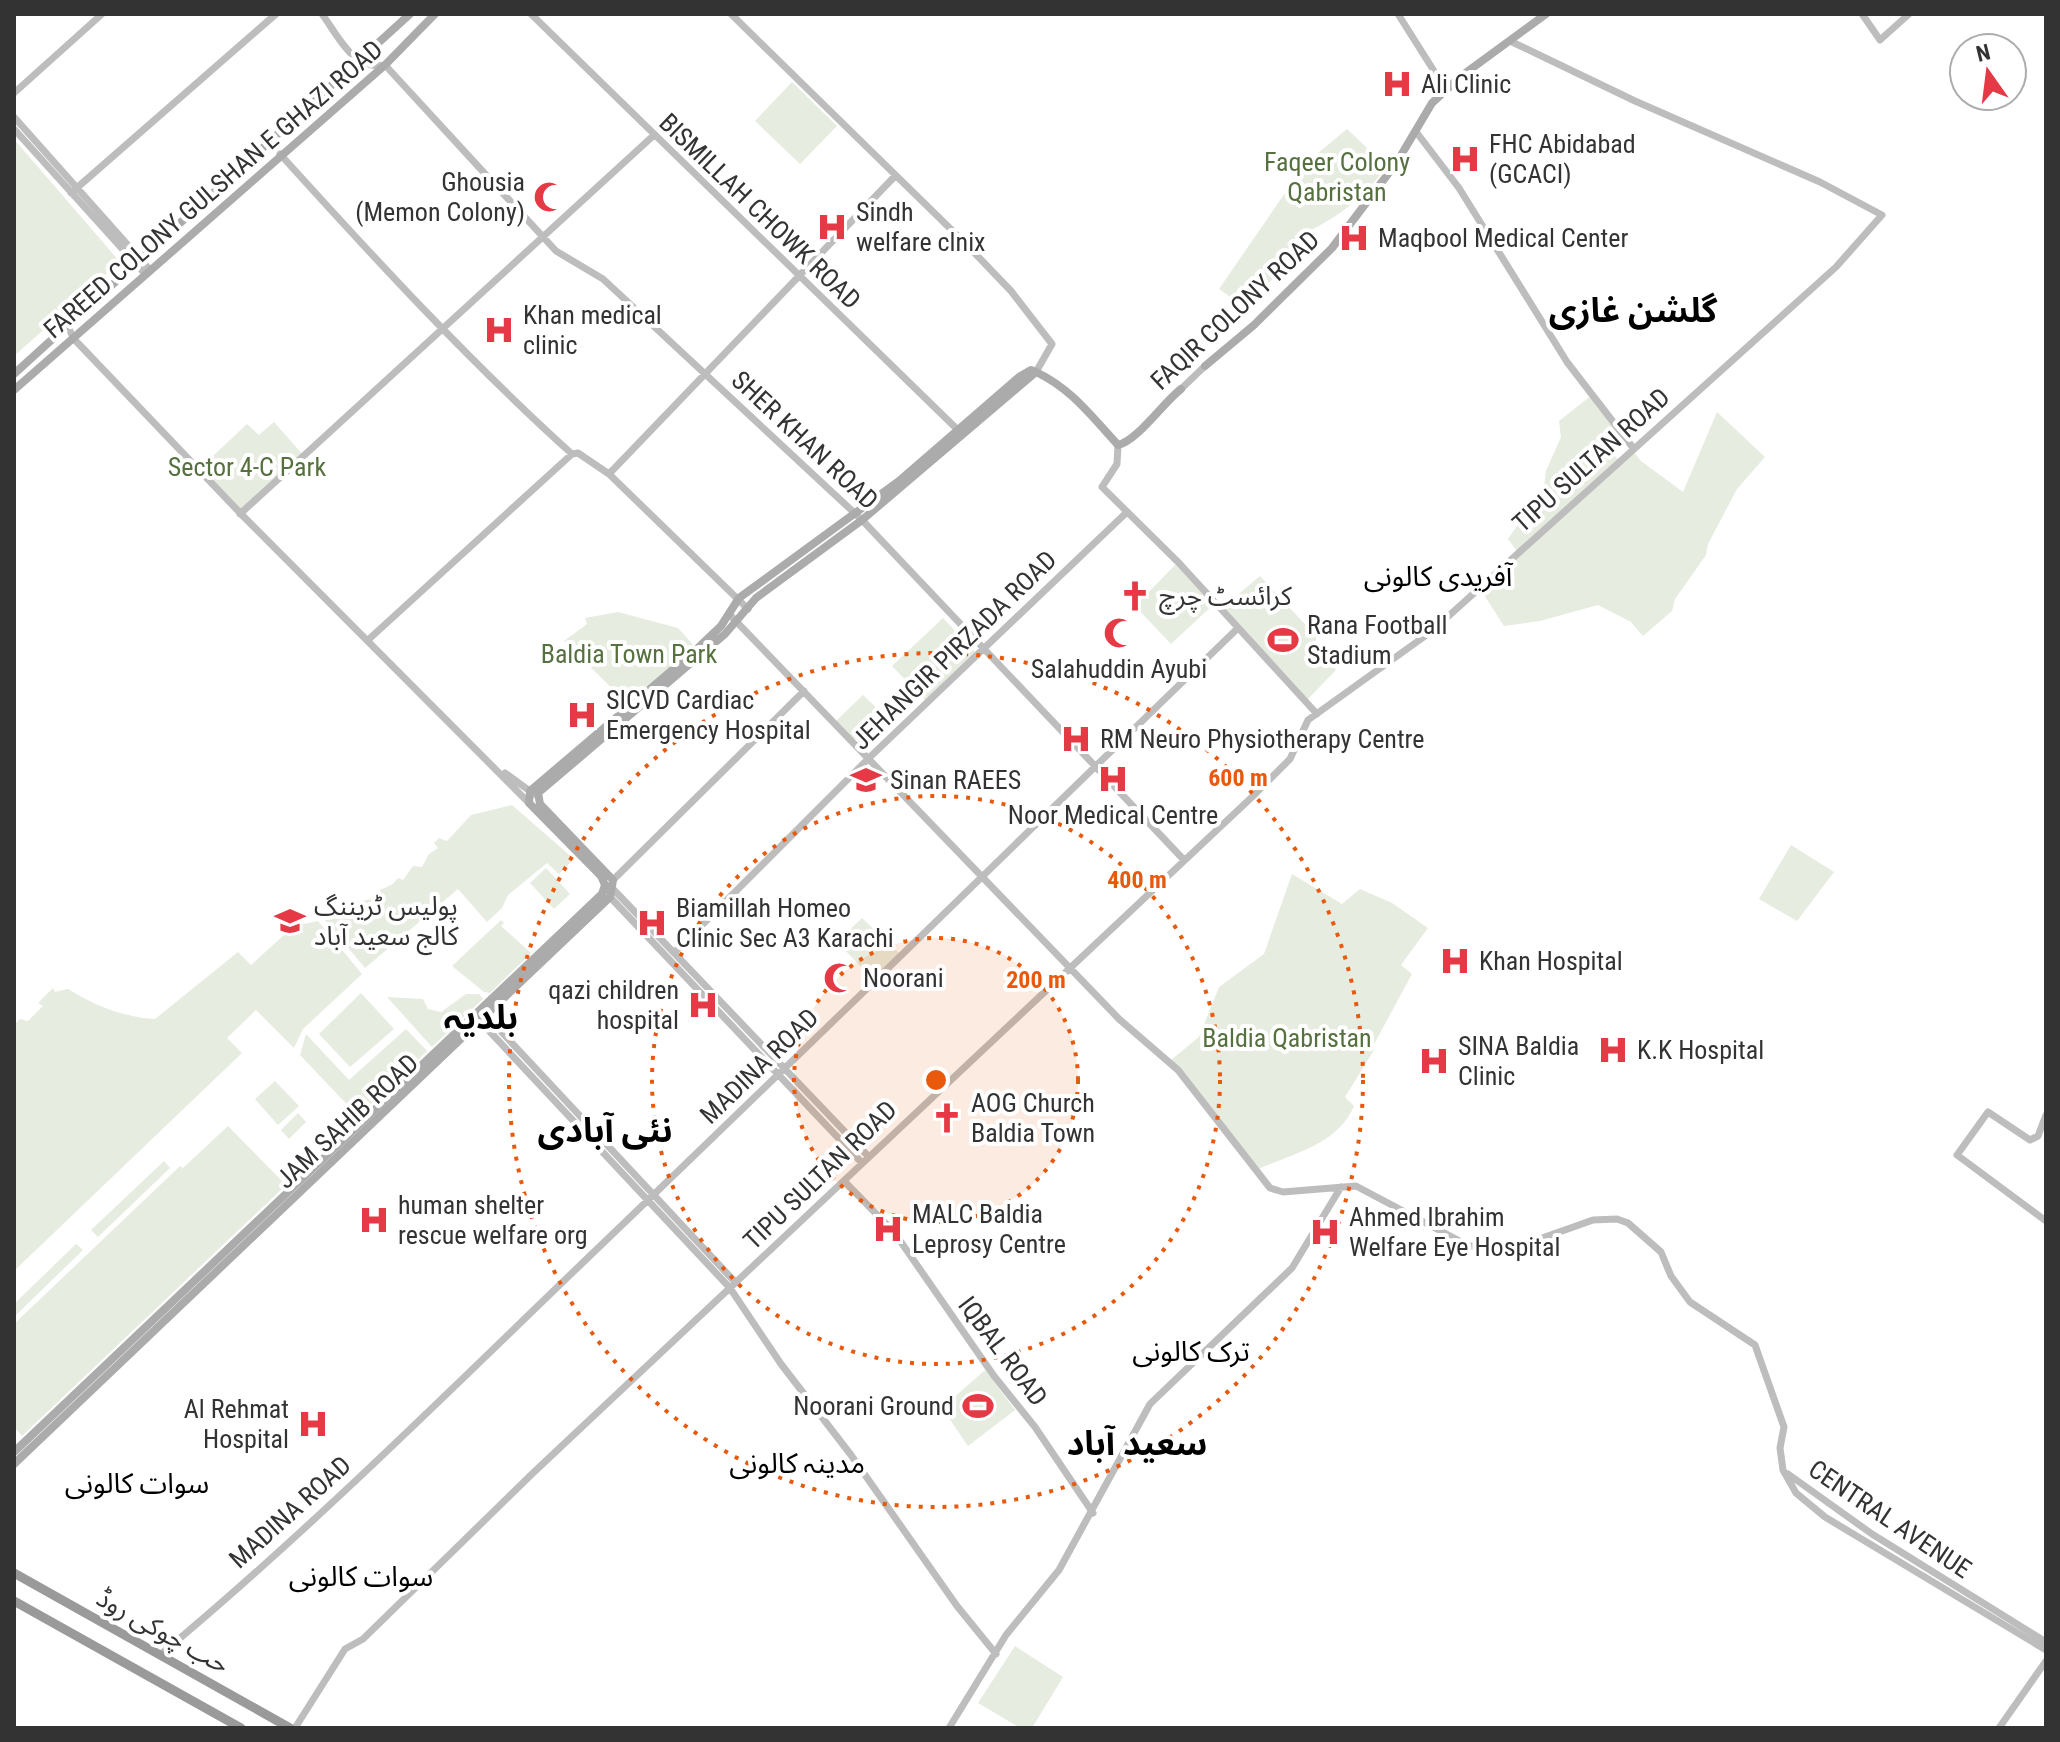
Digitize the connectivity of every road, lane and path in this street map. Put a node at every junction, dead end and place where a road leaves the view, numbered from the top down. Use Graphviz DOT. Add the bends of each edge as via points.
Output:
graph roads {
  1 [pos="102,14"];
  2 [pos="276,14"];
  3 [pos="322,14"];
  4 [pos="410,14"];
  5 [pos="435,14"];
  6 [pos="531,14"];
  7 [pos="731,14"];
  8 [pos="1398,14"];
  9 [pos="1546,14"];
  10 [pos="1862,14"];
  11 [pos="1909,14"];
  12 [pos="1510,41"];
  13 [pos="358,62"];
  14 [pos="385,65"];
  15 [pos="1446,90"];
  16 [pos="14,93"];
  17 [pos="14,117"];
  18 [pos="14,129"];
  19 [pos="1417,133"];
  20 [pos="653,136"];
  21 [pos="280,154"];
  22 [pos="895,176"];
  23 [pos="74,190"];
  24 [pos="543,237"];
  25 [pos="136,262"];
  26 [pos="147,272"];
  27 [pos="800,276"];
  28 [pos="67,325"];
  29 [pos="441,330"];
  30 [pos="74,339"];
  31 [pos="1205,366"];
  32 [pos="1036,372"];
  33 [pos="704,373"];
  34 [pos="14,374"];
  35 [pos="1181,389"];
  36 [pos="14,390"];
  37 [pos="960,432"];
  38 [pos="1118,445"];
  39 [pos="1634,449"];
  40 [pos="572,454"];
  41 [pos="609,474"];
  42 [pos="1127,512"];
  43 [pos="240,514"];
  44 [pos="858,517"];
  45 [pos="739,598"];
  46 [pos="748,609"];
  47 [pos="730,615"];
  48 [pos="737,622"];
  49 [pos="1238,628"];
  50 [pos="368,640"];
  51 [pos="984,650"];
  52 [pos="804,691"];
  53 [pos="1317,714"];
  54 [pos="870,757"];
  55 [pos="1094,766"];
  56 [pos="532,797"];
  57 [pos="1184,860"];
  58 [pos="981,875"];
  59 [pos="612,889"];
  60 [pos="674,953"];
  61 [pos="1068,966"];
  62 [pos="480,1016"];
  63 [pos="782,1072"];
  64 [pos="2046,1115"];
  65 [pos="866,1160"];
  66 [pos="844,1181"];
  67 [pos="1341,1187"];
  68 [pos="655,1195"];
  69 [pos="648,1201"];
  70 [pos="2046,1221"];
  71 [pos="733,1286"];
  72 [pos="14,1452"];
  73 [pos="14,1464"];
  74 [pos="1783,1470"];
  75 [pos="1093,1513"];
  76 [pos="14,1573"];
  77 [pos="14,1581"];
  78 [pos="14,1601"];
  79 [pos="2046,1642"];
  80 [pos="2046,1650"];
  81 [pos="996,1654"];
  82 [pos="160,1655"];
  83 [pos="2046,1661"];
  84 [pos="241,1728"];
  85 [pos="281,1728"];
  86 [pos="292,1728"];
  87 [pos="949,1728"];
  88 [pos="1999,1728"];
  1 -- 16 [label="street"];
  2 -- 23 [label="street"];
  3 -- 13 [label="street"];
  4 -- 13 [label="main road, FAREED COLONY GULSHAN E GHAZI ROAD"];
  5 -- 14 [label="main road, FAREED COLONY GULSHAN E GHAZI ROAD"];
  6 -- 20 [label="street, BISMILLAH CHOWK ROAD"];
  7 -- 22 [label="street"];
  8 -- 15 [label="street"];
  9 -- 12 [label="main road, FAQIR COLONY ROAD"];
  10 -- 11 [label="street" via="1880,40"];
  12 -- 15 [label="main road, FAQIR COLONY ROAD"];
  12 -- 39 [label="street, TIPU SULTAN ROAD" via="1882,215 1843,261"];
  13 -- 14 [label="street" via="371,68"];
  13 -- 25 [label="main road, FAREED COLONY GULSHAN E GHAZI ROAD"];
  14 -- 21 [label="main road, FAREED COLONY GULSHAN E GHAZI ROAD"];
  14 -- 24 [label="street, SHER KHAN ROAD"];
  15 -- 19 [label="main road, FAQIR COLONY ROAD" via="1432,103"];
  17 -- 23 [label="street"];
  18 -- 23 [label="street"];
  19 -- 31 [label="main road, FAQIR COLONY ROAD" via="1332,248"];
  19 -- 39 [label="street" via="1459,188 1567,362"];
  20 -- 24 [label="street"];
  20 -- 27 [label="street, BISMILLAH CHOWK ROAD"];
  21 -- 26 [label="main road, FAREED COLONY GULSHAN E GHAZI ROAD"];
  21 -- 29 [label="street"];
  22 -- 27 [label="street"];
  22 -- 32 [label="street" via="1011,291 1050,340 1051,349"];
  23 -- 25 [label="street"];
  24 -- 29 [label="street"];
  24 -- 33 [label="street, SHER KHAN ROAD" via="556,251 603,279"];
  25 -- 26 [label="street"];
  25 -- 28 [label="main road, FAREED COLONY GULSHAN E GHAZI ROAD"];
  26 -- 30 [label="main road, FAREED COLONY GULSHAN E GHAZI ROAD"];
  27 -- 33 [label="street"];
  27 -- 37 [label="street, BISMILLAH CHOWK ROAD"];
  28 -- 30 [label="street"];
  28 -- 34 [label="main road, FAREED COLONY GULSHAN E GHAZI ROAD"];
  29 -- 40 [label="street"];
  29 -- 43 [label="street"];
  30 -- 36 [label="main road, FAREED COLONY GULSHAN E GHAZI ROAD"];
  30 -- 43 [label="street"];
  31 -- 35 [label="street, FAQIR COLONY ROAD"];
  32 -- 37 [label="main road"];
  32 -- 38 [label="main road" via="1079,400"];
  33 -- 41 [label="street"];
  33 -- 44 [label="street, SHER KHAN ROAD"];
  35 -- 38 [label="main road, FAQIR COLONY ROAD" via="1130,441"];
  37 -- 44 [label="main road"];
  38 -- 42 [label="street" via="1117,464 1102,487"];
  39 -- 53 [label="street, TIPU SULTAN ROAD" via="1432,631"];
  40 -- 41 [label="street"];
  40 -- 50 [label="street"];
  41 -- 45 [label="street"];
  42 -- 49 [label="street"];
  42 -- 51 [label="street, JEHANGIR PIRZADA ROAD"];
  43 -- 50 [label="street"];
  44 -- 45 [label="main road"];
  44 -- 46 [label="main road"];
  44 -- 51 [label="street, SHER KHAN ROAD"];
  45 -- 46 [label="street"];
  45 -- 47 [label="main road"];
  46 -- 48 [label="main road"];
  47 -- 48 [label="street"];
  47 -- 56 [label="main road"];
  48 -- 52 [label="street"];
  48 -- 56 [label="main road"];
  49 -- 53 [label="street"];
  49 -- 55 [label="street, MADINA ROAD"];
  50 -- 56 [label="street" via="490,763"];
  51 -- 54 [label="street, JEHANGIR PIRZADA ROAD"];
  51 -- 55 [label="street, SHER KHAN ROAD"];
  52 -- 54 [label="street"];
  52 -- 59 [label="street"];
  53 -- 57 [label="street, TIPU SULTAN ROAD" via="1308,720 1290,759"];
  54 -- 58 [label="street"];
  54 -- 60 [label="street, JEHANGIR PIRZADA ROAD"];
  55 -- 57 [label="street, SHER KHAN ROAD"];
  55 -- 58 [label="street, MADINA ROAD"];
  56 -- 59 [label="main road"];
  56 -- 62 [label="main road, JAM SAHIB ROAD" via="601,876 605,890"];
  57 -- 61 [label="street, TIPU SULTAN ROAD"];
  58 -- 61 [label="street"];
  58 -- 63 [label="street, MADINA ROAD"];
  59 -- 60 [label="street"];
  59 -- 62 [label="main road, JAM SAHIB ROAD"];
  59 -- 63 [label="street"];
  60 -- 63 [label="street"];
  61 -- 65 [label="street, TIPU SULTAN ROAD"];
  61 -- 67 [label="street" via="1170,1061 1270,1188 1283,1192"];
  62 -- 68 [label="street"];
  62 -- 69 [label="street"];
  62 -- 72 [label="main road, JAM SAHIB ROAD"];
  62 -- 73 [label="main road, JAM SAHIB ROAD"];
  63 -- 65 [label="street"];
  63 -- 68 [label="street, MADINA ROAD"];
  64 -- 70 [label="street" via="2038,1136 2030,1140 1988,1112 1957,1155"];
  65 -- 66 [label="street, TIPU SULTAN ROAD"];
  66 -- 71 [label="street, TIPU SULTAN ROAD"];
  66 -- 75 [label="street, IQBAL ROAD" via="894,1232"];
  67 -- 74 [label="street" via="1356,1186 1469,1246 1520,1246 1593,1220 1617,1219 1639,1230 1661,1252 1690,1302 1755,1345 1784,1427"];
  67 -- 75 [label="street" via="1292,1268 1150,1404"];
  68 -- 69 [label="street, MADINA ROAD"];
  68 -- 71 [label="street"];
  69 -- 71 [label="street"];
  69 -- 82 [label="street, MADINA ROAD" via="362,1473"];
  71 -- 81 [label="street" via="781,1364"];
  71 -- 86 [label="street, TIPU SULTAN ROAD" via="363,1639 345,1649"];
  74 -- 79 [label="street, CENTRAL AVENUE" via="1872,1534"];
  74 -- 80 [label="street, CENTRAL AVENUE" via="1796,1493 1825,1517"];
  75 -- 81 [label="street" via="1059,1570"];
  76 -- 82 [label="highway, حب چوکی روڈ"];
  77 -- 85 [label="highway, حب چوکی روڈ"];
  78 -- 84 [label="highway"];
  81 -- 87 [label="street"];
  82 -- 86 [label="highway, حب چوکی روڈ"];
  83 -- 88 [label="street"];
}
